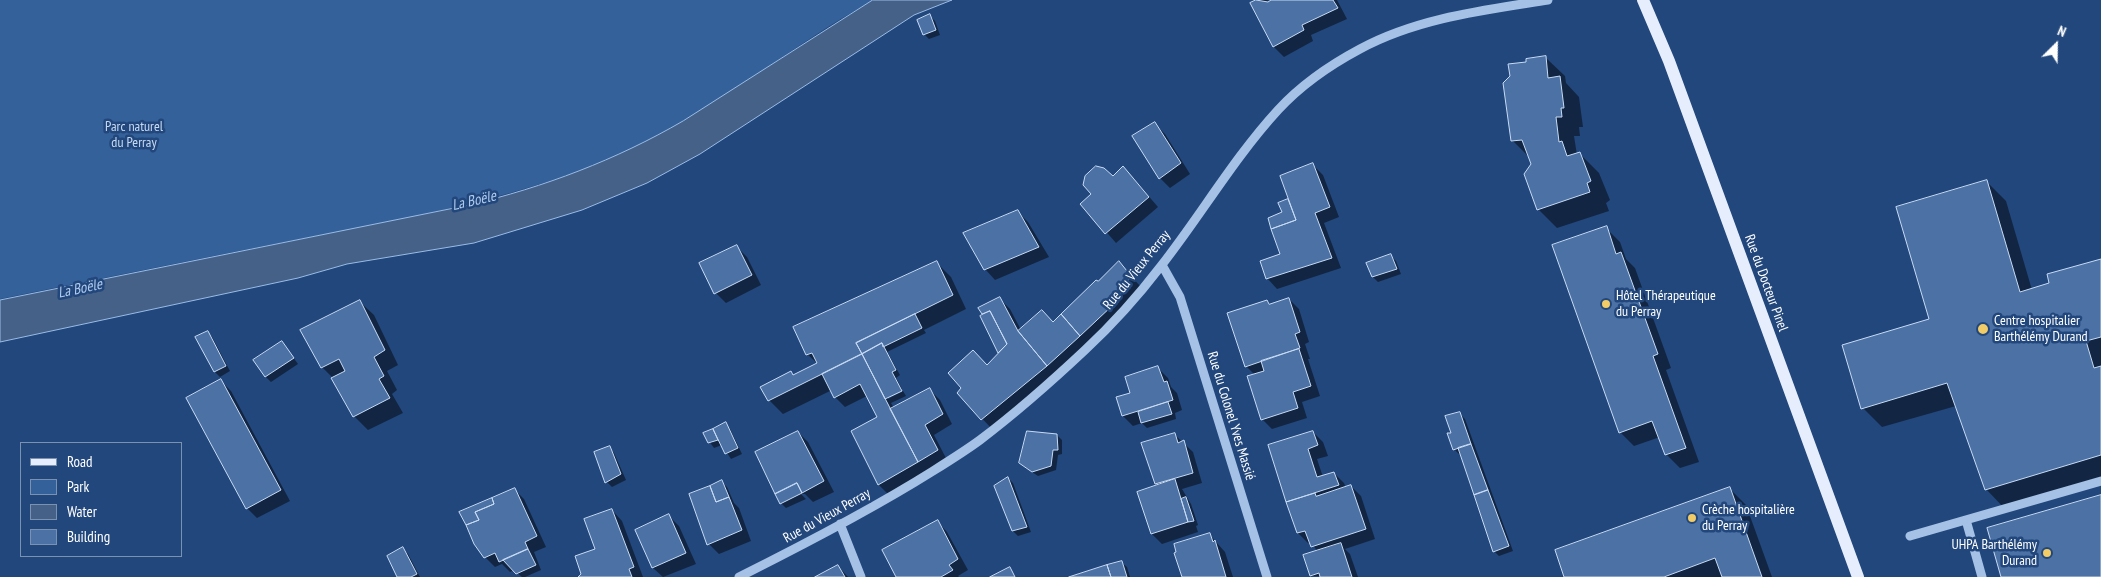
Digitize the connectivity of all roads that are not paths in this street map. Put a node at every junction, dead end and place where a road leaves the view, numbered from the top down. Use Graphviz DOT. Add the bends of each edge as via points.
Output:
graph roads {
  1 [pos="1548,0"];
  2 [pos="1643,0"];
  3 [pos="1162,265"];
  4 [pos="2101,481"];
  5 [pos="1966,520"];
  6 [pos="840,524"];
  7 [pos="1910,536"];
  8 [pos="739,577"];
  9 [pos="861,577"];
  10 [pos="1267,577"];
  11 [pos="1858,577"];
  12 [pos="1982,577"];
  1 -- 3 [label="street, Rue du Vieux Perray" via="1469,13 1412,27 1361,48 1313,78 1279,109"];
  2 -- 11 [label="main road, Rue du Docteur Pinel" via="1679,87"];
  3 -- 6 [label="street, Rue du Vieux Perray" via="1087,348 979,442"];
  3 -- 10 [label="street, Rue du Colonel Yves Massié" via="1180,297"];
  4 -- 5 [label="street"];
  5 -- 7 [label="street"];
  5 -- 12 [label="street"];
  6 -- 8 [label="street, Rue du Vieux Perray"];
  6 -- 9 [label="street"];
}
